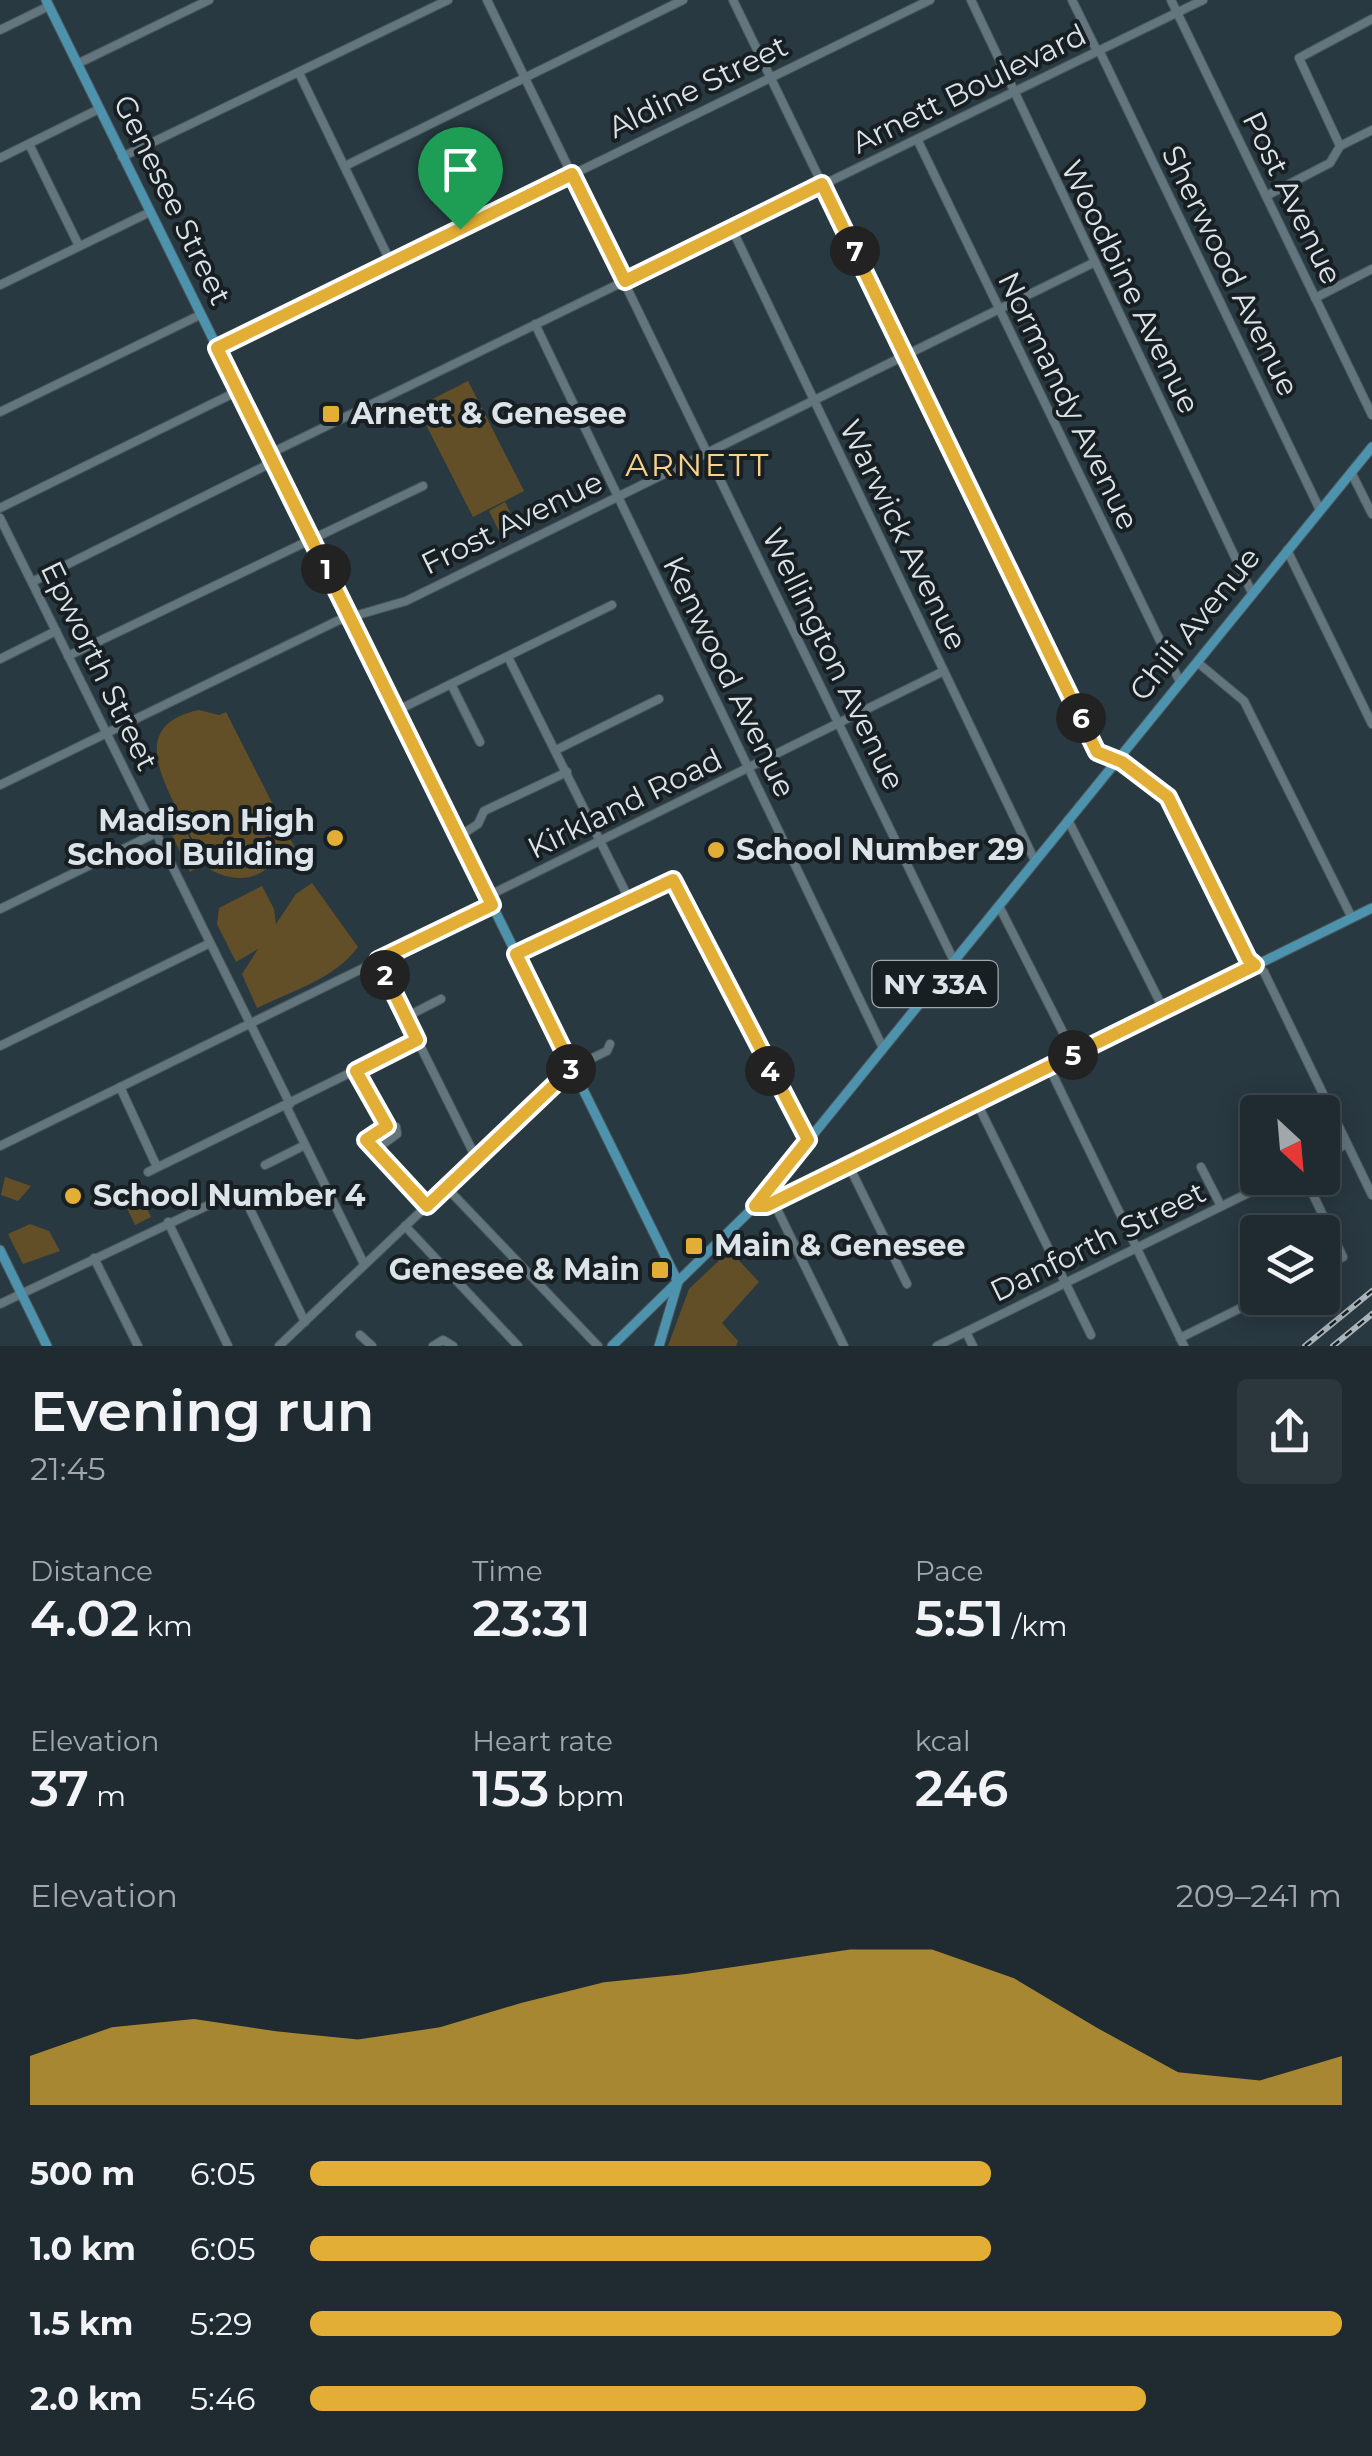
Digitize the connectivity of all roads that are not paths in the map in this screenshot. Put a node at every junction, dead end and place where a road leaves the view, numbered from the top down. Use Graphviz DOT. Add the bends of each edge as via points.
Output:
graph roads {
  1 [pos="209,0"];
  2 [pos="448,0"];
  3 [pos="488,0"];
  4 [pos="683,0"];
  5 [pos="733,0"];
  6 [pos="930,0"];
  7 [pos="971,0"];
  8 [pos="1072,0"];
  9 [pos="1171,0"];
  10 [pos="1203,0"];
  11 [pos="48,3"];
  12 [pos="1177,12"];
  13 [pos="1372,19"];
  14 [pos="0,30"];
  15 [pos="1098,51"];
  16 [pos="77,64"];
  17 [pos="299,73"];
  18 [pos="770,76"];
  19 [pos="525,78"];
  20 [pos="1014,92"];
  21 [pos="99,109"];
  22 [pos="1372,130"];
  23 [pos="918,139"];
  24 [pos="29,144"];
  25 [pos="1340,146"];
  26 [pos="122,157"];
  27 [pos="0,158"];
  28 [pos="345,166"];
  29 [pos="572,174"];
  30 [pos="822,184"];
  31 [pos="1266,196"];
  32 [pos="150,212"];
  33 [pos="732,229"];
  34 [pos="79,246"];
  35 [pos="391,263"];
  36 [pos="1093,263"];
  37 [pos="1372,269"];
  38 [pos="625,281"];
  39 [pos="0,285"];
  40 [pos="1315,298"];
  41 [pos="998,309"];
  42 [pos="200,314"];
  43 [pos="535,324"];
  44 [pos="217,348"];
  45 [pos="906,354"];
  46 [pos="238,392"];
  47 [pos="812,399"];
  48 [pos="0,412"];
  49 [pos="1372,416"];
  50 [pos="1372,447"];
  51 [pos="706,450"];
  52 [pos="271,458"];
  53 [pos="1351,472"];
  54 [pos="424,486"];
  55 [pos="617,496"];
  56 [pos="0,508"];
  57 [pos="1320,510"];
  58 [pos="1372,514"];
  59 [pos="0,518"];
  60 [pos="311,539"];
  61 [pos="1287,550"];
  62 [pos="32,582"];
  63 [pos="1252,593"];
  64 [pos="612,606"];
  65 [pos="350,617"];
  66 [pos="56,631"];
  67 [pos="68,656"];
  68 [pos="508,656"];
  69 [pos="0,658"];
  70 [pos="1197,662"];
  71 [pos="944,671"];
  72 [pos="1180,682"];
  73 [pos="451,684"];
  74 [pos="659,699"];
  75 [pos="396,711"];
  76 [pos="1372,724"];
  77 [pos="840,725"];
  78 [pos="106,733"];
  79 [pos="480,742"];
  80 [pos="556,750"];
  81 [pos="1116,762"];
  82 [pos="749,768"];
  83 [pos="566,772"];
  84 [pos="0,785"];
  85 [pos="1068,820"];
  86 [pos="156,833"];
  87 [pos="458,836"];
  88 [pos="600,841"];
  89 [pos="1035,861"];
  90 [pos="629,899"];
  91 [pos="490,901"];
  92 [pos="999,906"];
  93 [pos="1372,908"];
  94 [pos="0,909"];
  95 [pos="1352,918"];
  96 [pos="210,943"];
  97 [pos="516,954"];
  98 [pos="378,960"];
  99 [pos="954,961"];
  100 [pos="1255,965"];
  101 [pos="441,999"];
  102 [pos="1164,1010"];
  103 [pos="406,1017"];
  104 [pos="250,1023"];
  105 [pos="417,1040"];
  106 [pos="610,1044"];
  107 [pos="0,1046"];
  108 [pos="883,1048"];
  109 [pos="1074,1054"];
  110 [pos="572,1068"];
  111 [pos="1048,1068"];
  112 [pos="356,1071"];
  113 [pos="120,1087"];
  114 [pos="977,1102"];
  115 [pos="288,1105"];
  116 [pos="387,1126"];
  117 [pos="808,1140"];
  118 [pos="1347,1144"];
  119 [pos="305,1145"];
  120 [pos="0,1146"];
  121 [pos="1340,1147"];
  122 [pos="375,1150"];
  123 [pos="476,1158"];
  124 [pos="265,1165"];
  125 [pos="849,1166"];
  126 [pos="157,1167"];
  127 [pos="1201,1167"];
  128 [pos="148,1172"];
  129 [pos="445,1186"];
  130 [pos="1240,1195"];
  131 [pos="1372,1195"];
  132 [pos="774,1203"];
  133 [pos="427,1206"];
  134 [pos="755,1206"];
  135 [pos="1220,1206"];
  136 [pos="168,1222"];
  137 [pos="405,1226"];
  138 [pos="1136,1248"];
  139 [pos="0,1250"];
  140 [pos="94,1258"];
  141 [pos="364,1264"];
  142 [pos="678,1282"];
  143 [pos="1065,1283"];
  144 [pos="906,1284"];
  145 [pos="22,1294"];
  146 [pos="0,1304"];
  147 [pos="1240,1309"];
  148 [pos="305,1322"];
  149 [pos="966,1332"];
  150 [pos="360,1334"];
  151 [pos="1091,1335"];
  152 [pos="1182,1342"];
  153 [pos="48,1346"];
  154 [pos="138,1346"];
  155 [pos="228,1346"];
  156 [pos="279,1346"];
  157 [pos="372,1346"];
  158 [pos="434,1346"];
  159 [pos="452,1346"];
  160 [pos="518,1346"];
  161 [pos="598,1346"];
  162 [pos="612,1346"];
  163 [pos="659,1346"];
  164 [pos="844,1346"];
  165 [pos="937,1346"];
  166 [pos="973,1346"];
  1 -- 16 [label="street"];
  2 -- 17 [label="street"];
  3 -- 19 [label="street, Wellington Avenue"];
  4 -- 19 [label="street"];
  5 -- 18 [label="street"];
  6 -- 18 [label="street, Aldine Street"];
  7 -- 20 [label="street, Woodbine Avenue"];
  8 -- 15 [label="street, Sherwood Avenue"];
  9 -- 12 [label="street, Post Avenue"];
  10 -- 12 [label="street, Arnett Boulevard"];
  11 -- 14 [label="street"];
  11 -- 16 [label="main road, Genesee Street"];
  12 -- 15 [label="street, Arnett Boulevard"];
  12 -- 31 [label="street, Post Avenue"];
  13 -- 25 [label="street" via="1299,58"];
  15 -- 20 [label="street, Arnett Boulevard"];
  15 -- 57 [label="street, Sherwood Avenue"];
  16 -- 21 [label="main road, Genesee Street"];
  17 -- 26 [label="street"];
  17 -- 28 [label="street"];
  18 -- 29 [label="street, Aldine Street"];
  18 -- 30 [label="street"];
  19 -- 28 [label="street"];
  19 -- 29 [label="street, Wellington Avenue"];
  20 -- 23 [label="street, Arnett Boulevard"];
  20 -- 36 [label="street, Woodbine Avenue"];
  21 -- 24 [label="street"];
  21 -- 26 [label="main road, Genesee Street"];
  22 -- 25 [label="street"];
  23 -- 30 [label="street, Arnett Boulevard"];
  23 -- 41 [label="street, Normandy Avenue"];
  24 -- 27 [label="street"];
  24 -- 34 [label="street"];
  25 -- 31 [label="street" via="1334,161"];
  26 -- 32 [label="main road, Genesee Street"];
  28 -- 35 [label="street"];
  29 -- 35 [label="street, Aldine Street"];
  29 -- 38 [label="street, Wellington Avenue"];
  30 -- 33 [label="street, Arnett Boulevard"];
  30 -- 45 [label="street"];
  31 -- 40 [label="street, Post Avenue"];
  32 -- 34 [label="street"];
  32 -- 42 [label="main road, Genesee Street"];
  33 -- 38 [label="street, Arnett Boulevard"];
  33 -- 47 [label="street, Warwick Avenue"];
  34 -- 39 [label="street"];
  35 -- 44 [label="street, Aldine Street"];
  36 -- 41 [label="street, Frost Avenue"];
  36 -- 63 [label="street, Woodbine Avenue"];
  37 -- 40 [label="street"];
  38 -- 43 [label="street, Arnett Boulevard"];
  38 -- 51 [label="street, Wellington Avenue"];
  40 -- 49 [label="street, Post Avenue"];
  41 -- 45 [label="street, Frost Avenue"];
  41 -- 72 [label="street, Normandy Avenue"];
  42 -- 44 [label="main road, Genesee Street"];
  42 -- 48 [label="street"];
  43 -- 52 [label="street, Arnett Boulevard"];
  43 -- 55 [label="street, Kenwood Avenue"];
  44 -- 46 [label="main road, Genesee Street"];
  45 -- 47 [label="street, Frost Avenue"];
  45 -- 81 [label="street" via="1097,752"];
  46 -- 52 [label="main road, Genesee Street"];
  46 -- 56 [label="street"];
  47 -- 51 [label="street, Frost Avenue"];
  47 -- 71 [label="street, Warwick Avenue"];
  50 -- 53 [label="main road, Chili Avenue / NY 33A"];
  51 -- 55 [label="street, Frost Avenue"];
  51 -- 77 [label="street, Wellington Avenue"];
  52 -- 60 [label="main road, Genesee Street"];
  52 -- 62 [label="street, Arnett Boulevard"];
  53 -- 57 [label="main road, Chili Avenue / NY 33A"];
  53 -- 58 [label="street"];
  54 -- 60 [label="street"];
  55 -- 65 [label="street, Frost Avenue" via="406,601"];
  55 -- 82 [label="street, Kenwood Avenue"];
  57 -- 61 [label="main road, Chili Avenue / NY 33A"];
  59 -- 62 [label="street, Epworth Street"];
  60 -- 65 [label="main road, Genesee Street"];
  60 -- 67 [label="street"];
  61 -- 63 [label="main road, Chili Avenue / NY 33A"];
  61 -- 76 [label="street"];
  62 -- 66 [label="street, Epworth Street"];
  63 -- 70 [label="main road, Chili Avenue / NY 33A"];
  64 -- 68 [label="street"];
  65 -- 75 [label="main road, Genesee Street"];
  65 -- 78 [label="street, Frost Avenue"];
  66 -- 67 [label="street, Epworth Street"];
  66 -- 69 [label="street"];
  67 -- 78 [label="street, Epworth Street"];
  68 -- 73 [label="street"];
  68 -- 80 [label="street"];
  70 -- 72 [label="main road, Chili Avenue / NY 33A"];
  70 -- 95 [label="street" via="1244,701"];
  71 -- 77 [label="street, Kirkland Road"];
  71 -- 89 [label="street, Warwick Avenue"];
  72 -- 81 [label="main road, Chili Avenue / NY 33A"];
  73 -- 75 [label="street"];
  73 -- 79 [label="street"];
  74 -- 80 [label="street"];
  75 -- 87 [label="main road, Genesee Street"];
  77 -- 82 [label="street, Kirkland Road"];
  77 -- 99 [label="street, Wellington Avenue"];
  78 -- 84 [label="street, Frost Avenue"];
  78 -- 86 [label="street, Epworth Street"];
  80 -- 83 [label="street"];
  81 -- 85 [label="main road, Chili Avenue / NY 33A"];
  81 -- 100 [label="street" via="1168,797"];
  82 -- 88 [label="street, Kirkland Road"];
  82 -- 108 [label="street, Kenwood Avenue"];
  83 -- 87 [label="street" via="484,811 478,824"];
  83 -- 88 [label="street"];
  85 -- 89 [label="main road, Chili Avenue / NY 33A"];
  85 -- 102 [label="street"];
  86 -- 94 [label="street"];
  86 -- 96 [label="street, Epworth Street"];
  87 -- 91 [label="main road, Genesee Street"];
  88 -- 90 [label="street"];
  88 -- 91 [label="street, Kirkland Road"];
  89 -- 92 [label="main road, Chili Avenue / NY 33A"];
  90 -- 97 [label="street"];
  90 -- 117 [label="street" via="673,880"];
  91 -- 97 [label="main road, Genesee Street"];
  91 -- 98 [label="street, Kirkland Road"];
  92 -- 99 [label="main road, Chili Avenue / NY 33A"];
  92 -- 109 [label="street"];
  93 -- 95 [label="main road"];
  95 -- 100 [label="main road"];
  96 -- 104 [label="street, Epworth Street"];
  96 -- 107 [label="street"];
  97 -- 110 [label="main road, Genesee Street"];
  98 -- 103 [label="street"];
  98 -- 104 [label="street, Kirkland Road"];
  99 -- 108 [label="main road, Chili Avenue / NY 33A"];
  100 -- 102 [label="main road"];
  100 -- 118 [label="street"];
  101 -- 103 [label="street"];
  102 -- 109 [label="main road"];
  103 -- 105 [label="street"];
  104 -- 113 [label="street, Kirkland Road"];
  104 -- 115 [label="street, Epworth Street"];
  105 -- 112 [label="street"];
  105 -- 123 [label="street"];
  106 -- 110 [label="street"];
  108 -- 117 [label="main road, Chili Avenue / NY 33A"];
  109 -- 111 [label="main road"];
  110 -- 123 [label="street"];
  110 -- 142 [label="main road, Genesee Street"];
  111 -- 114 [label="main road"];
  111 -- 138 [label="street"];
  112 -- 115 [label="street"];
  112 -- 116 [label="street"];
  113 -- 120 [label="street, Kirkland Road"];
  113 -- 126 [label="street"];
  114 -- 125 [label="main road"];
  114 -- 143 [label="street"];
  115 -- 119 [label="street, Epworth Street"];
  115 -- 126 [label="street"];
  116 -- 122 [label="street" via="366,1138"];
  116 -- 122 [label="street" via="396,1134"];
  117 -- 134 [label="main road, Chili Avenue / NY 33A"];
  118 -- 121 [label="street"];
  118 -- 131 [label="street"];
  119 -- 124 [label="street"];
  119 -- 141 [label="street, Epworth Street"];
  122 -- 133 [label="street"];
  123 -- 129 [label="street"];
  125 -- 132 [label="main road"];
  125 -- 144 [label="street"];
  126 -- 128 [label="street"];
  127 -- 135 [label="street"];
  129 -- 133 [label="street"];
  129 -- 161 [label="street"];
  130 -- 135 [label="street, Danforth Street"];
  132 -- 134 [label="main road"];
  132 -- 164 [label="street"];
  133 -- 137 [label="street"];
  134 -- 142 [label="main road, Chili Avenue"];
  135 -- 138 [label="street, Danforth Street"];
  136 -- 140 [label="street"];
  136 -- 148 [label="street" via="236,1192"];
  136 -- 155 [label="street"];
  137 -- 141 [label="street"];
  137 -- 160 [label="street"];
  138 -- 143 [label="street, Danforth Street"];
  138 -- 152 [label="street"];
  139 -- 145 [label="main road"];
  140 -- 145 [label="street"];
  140 -- 154 [label="street"];
  141 -- 148 [label="street"];
  142 -- 162 [label="main road, Chili Avenue"];
  142 -- 163 [label="main road"];
  143 -- 149 [label="street, Danforth Street"];
  143 -- 151 [label="street"];
  145 -- 146 [label="street"];
  145 -- 153 [label="main road"];
  147 -- 152 [label="street"];
  148 -- 156 [label="street"];
  149 -- 165 [label="street, Danforth Street"];
  149 -- 166 [label="street"];
  150 -- 157 [label="street"];
  158 -- 159 [label="street" via="443,1340"];
}
